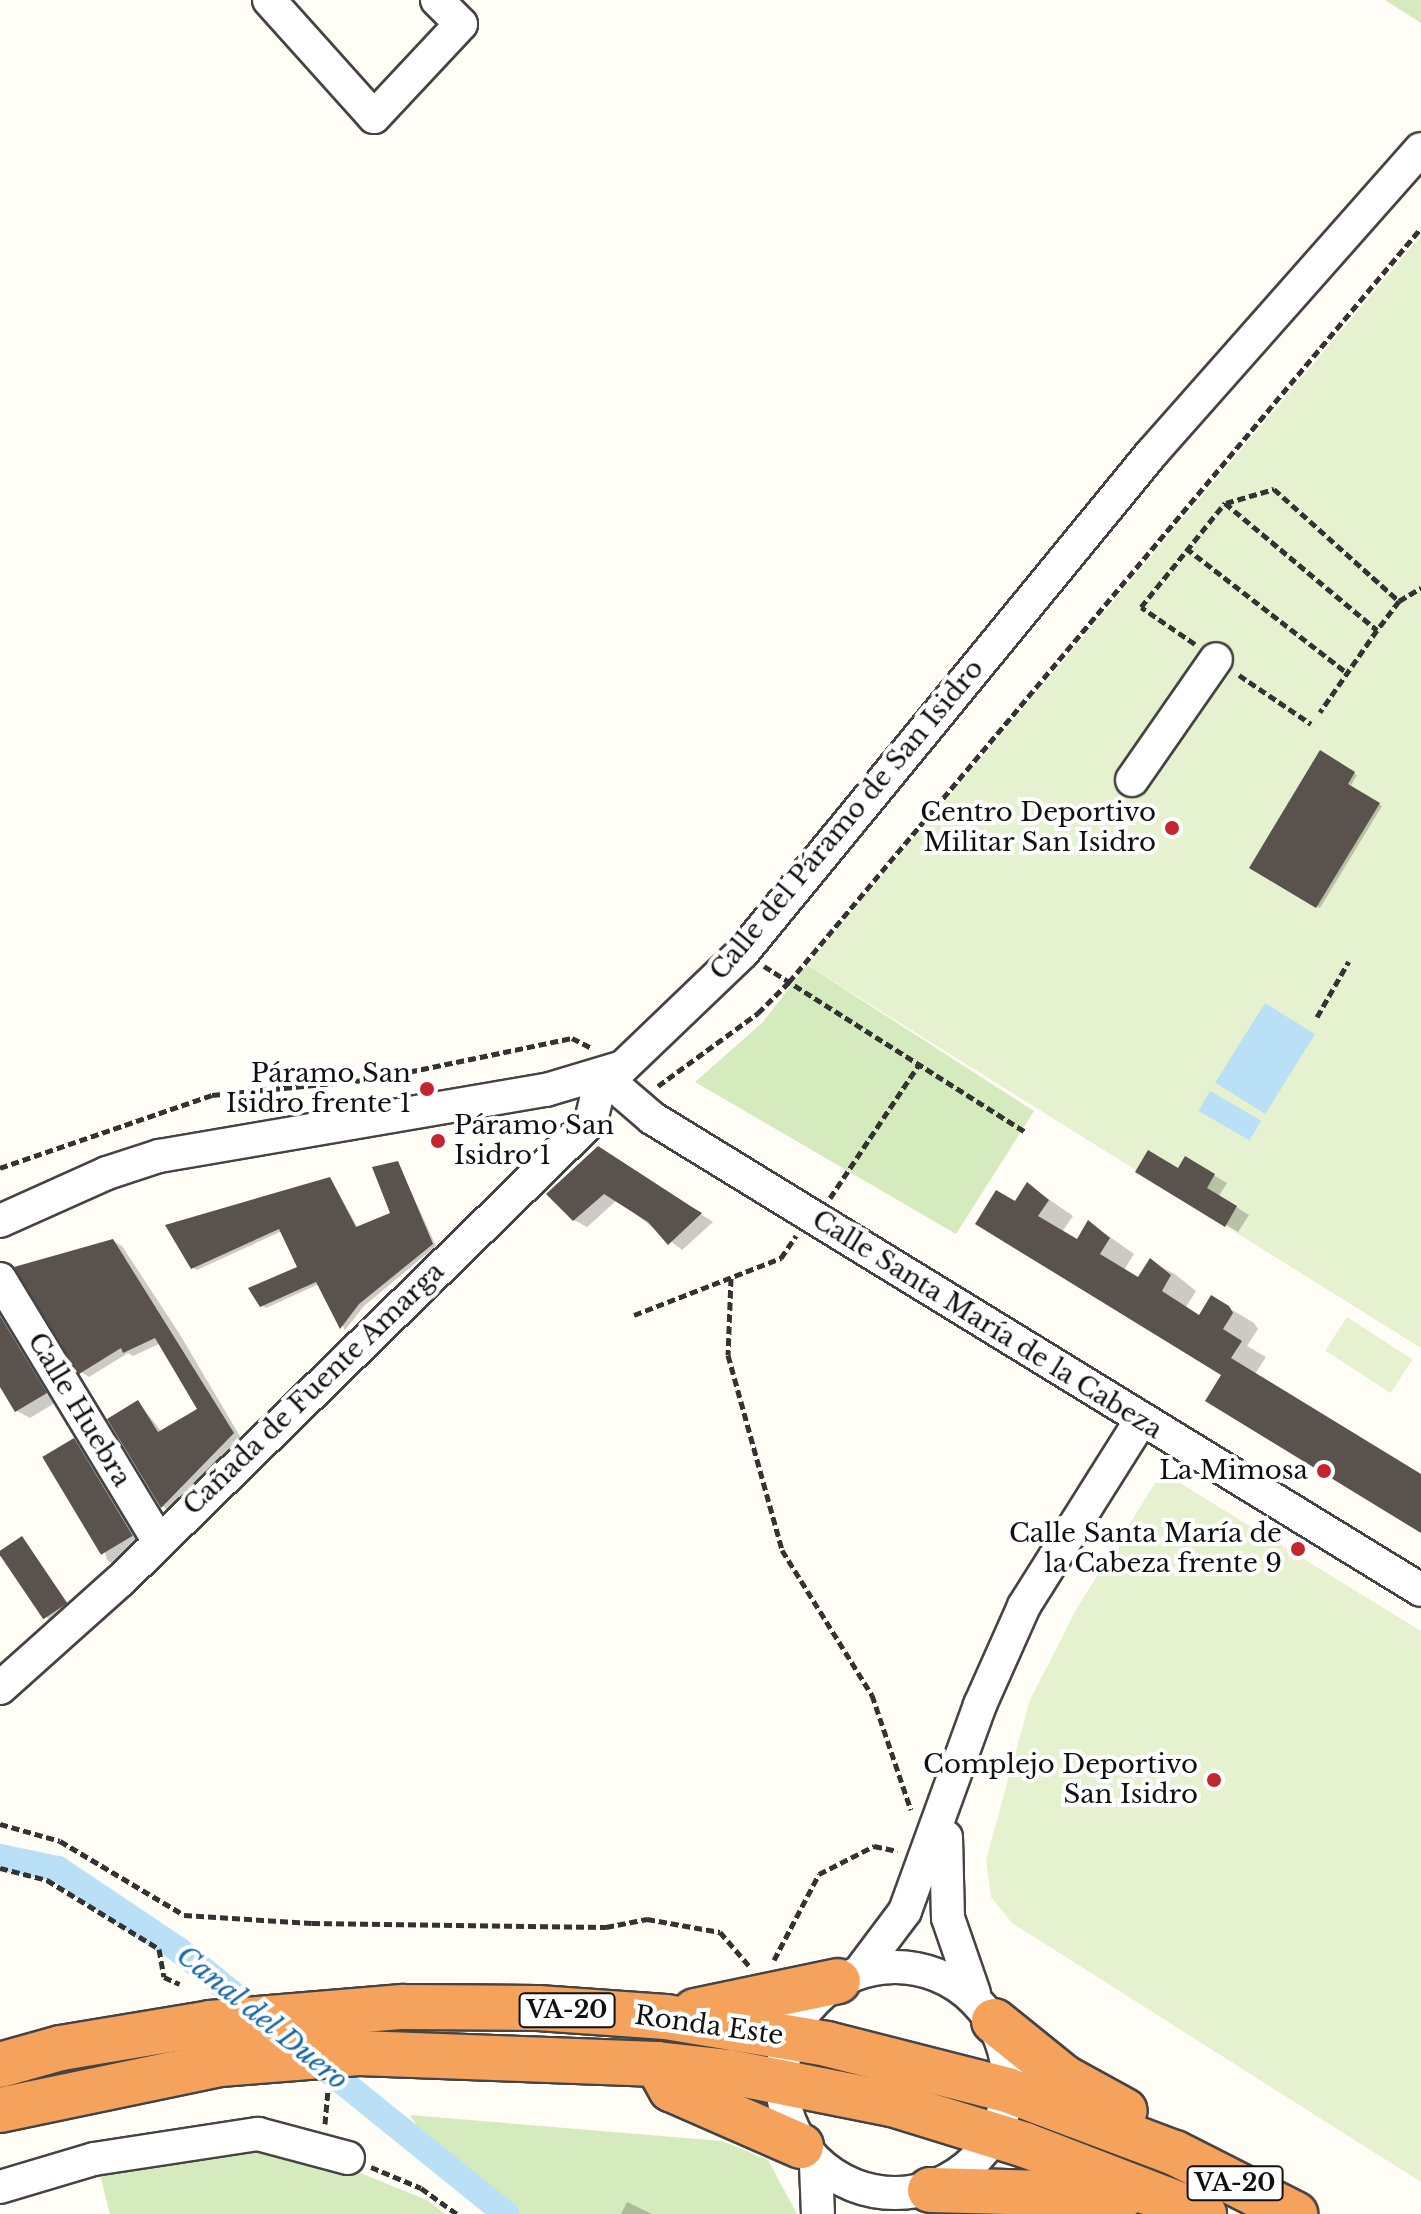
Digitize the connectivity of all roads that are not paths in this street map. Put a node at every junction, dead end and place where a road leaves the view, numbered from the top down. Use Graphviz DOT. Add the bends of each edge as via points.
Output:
graph roads {
  1 [pos="269,0"];
  2 [pos="437,0"];
  3 [pos="1421,149"];
  4 [pos="1216,659"];
  5 [pos="1132,780"];
  6 [pos="600,1063"];
  7 [pos="0,1221"];
  8 [pos="0,1279"];
  9 [pos="1141,1420"];
  10 [pos="159,1542"];
  11 [pos="1421,1590"];
  12 [pos="0,1688"];
  13 [pos="949,1797"];
  14 [pos="849,1976"];
  15 [pos="984,2007"];
  16 [pos="666,2017"];
  17 [pos="789,2036"];
  18 [pos="215,2044"];
  19 [pos="657,2064"];
  20 [pos="0,2065"];
  21 [pos="781,2081"];
  22 [pos="1007,2090"];
  23 [pos="0,2110"];
  24 [pos="994,2134"];
  25 [pos="1175,2153"];
  26 [pos="808,2156"];
  27 [pos="348,2158"];
  28 [pos="0,2187"];
  29 [pos="921,2192"];
  30 [pos="1188,2206"];
  31 [pos="818,2214"];
  32 [pos="885,2214"];
  33 [pos="1295,2214"];
  1 -- 2 [label="street" via="374,117 461,24"];
  3 -- 6 [label="street, Calle del Páramo de San Isidro" via="1151,454 743,952 623,1067"];
  4 -- 5 [label="street"];
  6 -- 7 [label="street, Calle del Páramo de San Isidro" via="546,1090 159,1156"];
  6 -- 9 [label="street, Calle Santa María de la Cabeza" via="652,1118"];
  6 -- 10 [label="street, Cañada de Fuente Amarga" via="591,1121"];
  8 -- 10 [label="street, Calle Huebra"];
  9 -- 11 [label="street, Calle Santa María de la Cabeza"];
  9 -- 13 [label="street" via="1024,1606 980,1705"];
  10 -- 12 [label="street, Cañada de Fuente Amarga"];
  13 -- 14 [label="street" via="905,1911"];
  13 -- 15 [label="street" via="943,1888 948,1918"];
  14 -- 15 [label="street" via="915,1968 943,1975"];
  14 -- 16 [label="highway"];
  14 -- 17 [label="street" via="809,2004"];
  15 -- 22 [label="street" via="1005,2053"];
  15 -- 25 [label="highway" via="1065,2078 1156,2127"];
  16 -- 17 [label="highway, Ronda Este / VA-20"];
  16 -- 18 [label="highway, Ronda Este / VA-20" via="538,2008 344,2012"];
  17 -- 21 [label="street"];
  17 -- 22 [label="highway, Ronda Este / VA-20"];
  18 -- 19 [label="highway, Ronda Este / VA-20"];
  18 -- 20 [label="highway, Ronda Este / VA-20" via="61,2048"];
  18 -- 23 [label="highway, Ronda Este / VA-20"];
  19 -- 21 [label="highway, Ronda Este / VA-20"];
  19 -- 26 [label="highway" via="671,2089"];
  21 -- 24 [label="highway, Ronda Este / VA-20" via="892,2104"];
  21 -- 26 [label="street" via="787,2116"];
  22 -- 24 [label="street"];
  22 -- 25 [label="highway, Ronda Este / VA-20"];
  24 -- 29 [label="street" via="956,2176"];
  24 -- 30 [label="highway, Ronda Este / VA-20"];
  25 -- 33 [label="highway, Ronda Este / VA-20"];
  26 -- 29 [label="street" via="877,2192"];
  26 -- 31 [label="street"];
  27 -- 28 [label="street" via="258,2134 94,2159"];
  29 -- 30 [label="highway"];
  29 -- 32 [label="street"];
}
